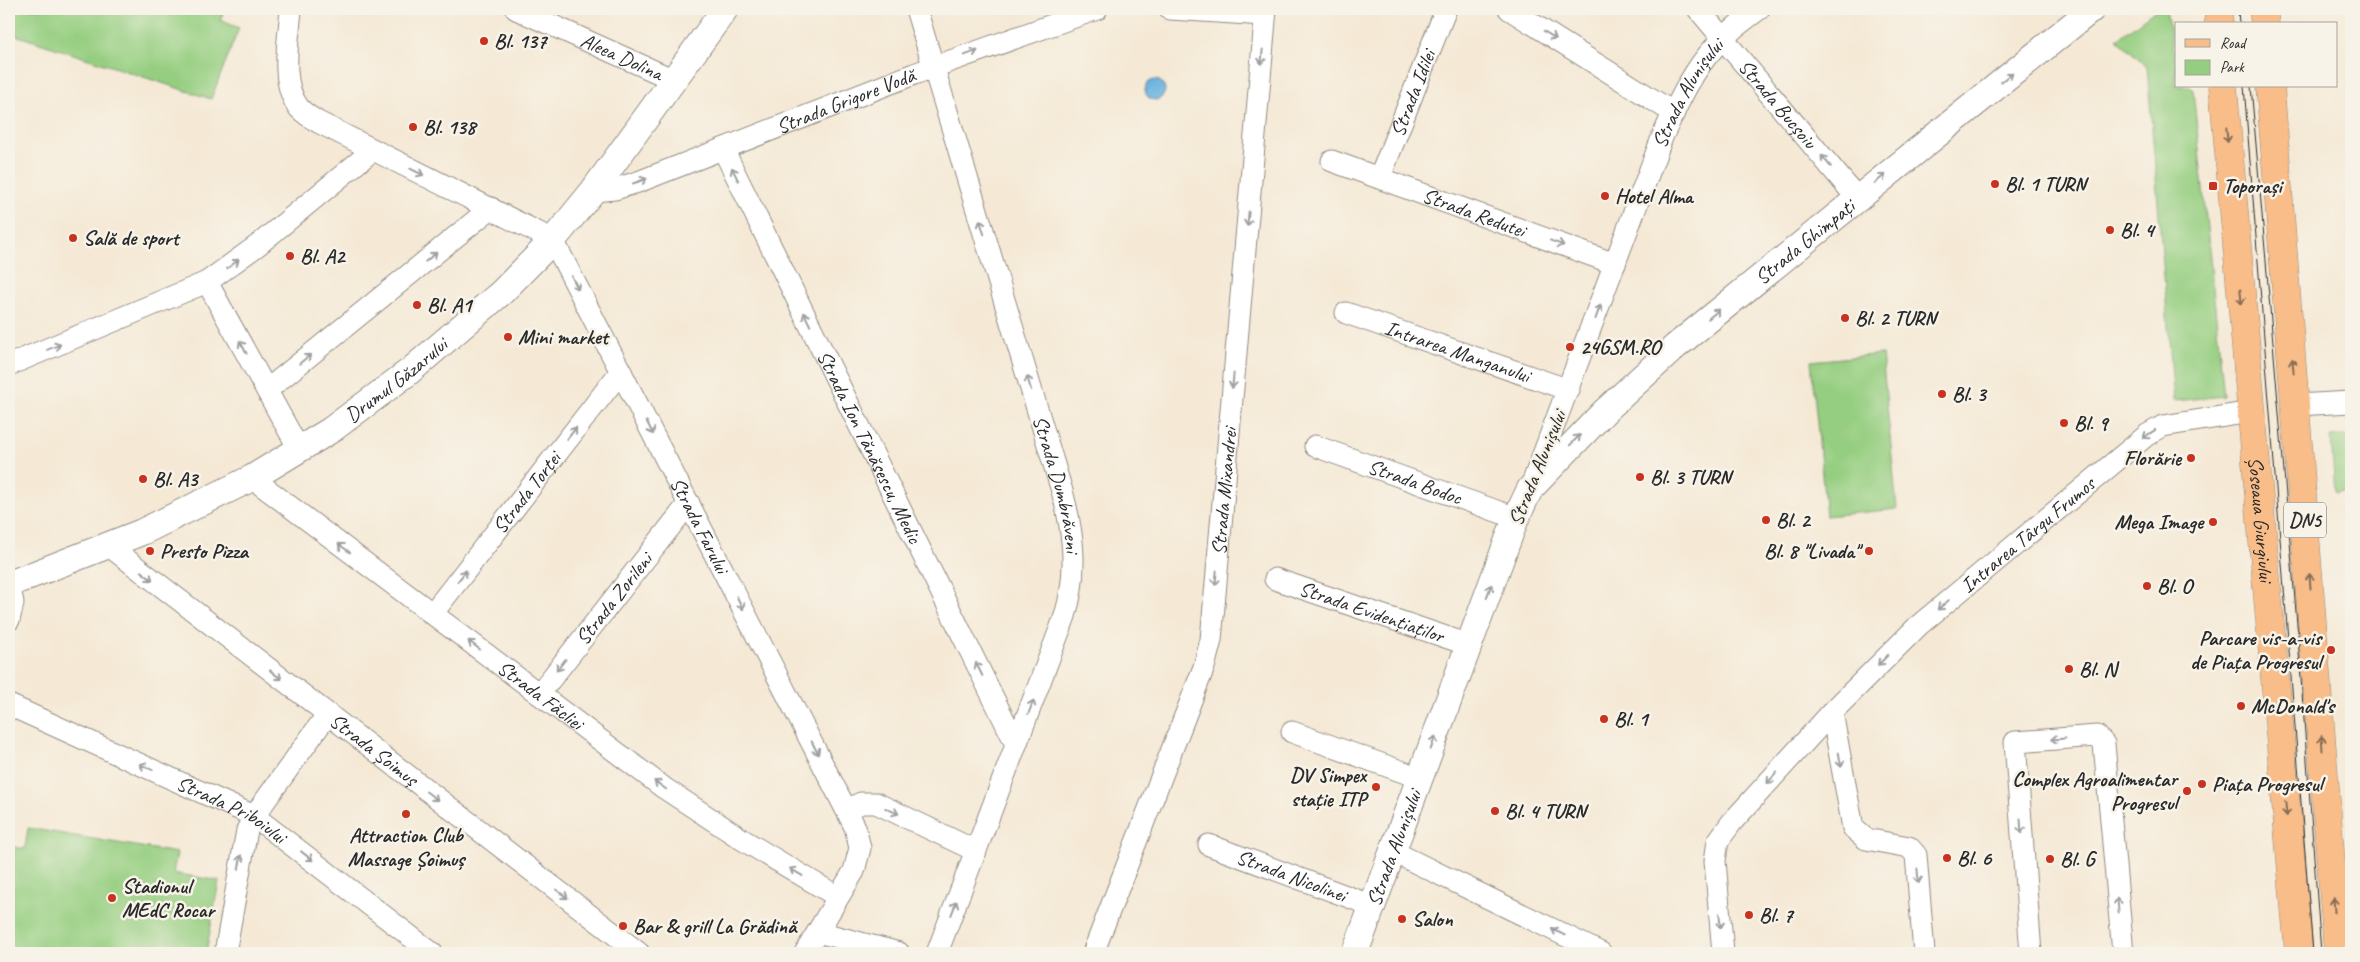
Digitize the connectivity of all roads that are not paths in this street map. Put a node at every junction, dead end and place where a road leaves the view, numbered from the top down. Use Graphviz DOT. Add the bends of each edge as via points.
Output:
graph roads {
  1 [pos="516,9"];
  2 [pos="725,9"];
  3 [pos="916,9"];
  4 [pos="1097,9"];
  5 [pos="1170,9"];
  6 [pos="1446,9"];
  7 [pos="1509,9"];
  8 [pos="1698,9"];
  9 [pos="1759,9"];
  10 [pos="2092,9"];
  11 [pos="2218,9"];
  12 [pos="2263,9"];
  13 [pos="291,12"];
  14 [pos="1266,12"];
  15 [pos="2219,22"];
  16 [pos="2264,22"];
  17 [pos="1723,38"];
  18 [pos="933,66"];
  19 [pos="674,80"];
  20 [pos="2223,88"];
  21 [pos="2270,88"];
  22 [pos="1674,113"];
  23 [pos="723,149"];
  24 [pos="374,150"];
  25 [pos="1332,160"];
  26 [pos="1380,177"];
  27 [pos="593,191"];
  28 [pos="1857,198"];
  29 [pos="491,208"];
  30 [pos="553,240"];
  31 [pos="1615,264"];
  32 [pos="207,282"];
  33 [pos="1346,313"];
  34 [pos="9,365"];
  35 [pos="620,371"];
  36 [pos="267,390"];
  37 [pos="1569,390"];
  38 [pos="2351,402"];
  39 [pos="2296,405"];
  40 [pos="2251,412"];
  41 [pos="1315,446"];
  42 [pos="300,451"];
  43 [pos="252,478"];
  44 [pos="1530,489"];
  45 [pos="689,503"];
  46 [pos="1516,518"];
  47 [pos="109,546"];
  48 [pos="1275,579"];
  49 [pos="9,583"];
  50 [pos="432,614"];
  51 [pos="9,620"];
  52 [pos="1469,645"];
  53 [pos="539,694"];
  54 [pos="9,705"];
  55 [pos="1832,712"];
  56 [pos="327,715"];
  57 [pos="1292,732"];
  58 [pos="1016,744"];
  59 [pos="1420,778"];
  60 [pos="846,810"];
  61 [pos="254,816"];
  62 [pos="1209,845"];
  63 [pos="976,851"];
  64 [pos="1394,852"];
  65 [pos="838,897"];
  66 [pos="1373,906"];
  67 [pos="818,932"];
  68 [pos="628,950"];
  69 [pos="224,953"];
  70 [pos="432,953"];
  71 [pos="805,953"];
  72 [pos="899,953"];
  73 [pos="937,953"];
  74 [pos="1093,953"];
  75 [pos="1355,953"];
  76 [pos="1601,953"];
  77 [pos="1723,953"];
  78 [pos="1924,953"];
  79 [pos="2031,953"];
  80 [pos="2123,953"];
  81 [pos="2299,953"];
  82 [pos="2338,953"];
  1 -- 19 [label="street, Aleea Dolina"];
  2 -- 19 [label="street, Drumul Găzarului"];
  3 -- 18 [label="street, Strada Dumbrăveni"];
  18 -- 4 [label="street, Strada Grigore Vodă, one-way"];
  5 -- 14 [label="street"];
  6 -- 26 [label="street, Strada Idilei"];
  7 -- 22 [label="street, one-way"];
  8 -- 17 [label="street, Strada Bucșoiu"];
  9 -- 17 [label="street, Strada Alunișului"];
  28 -- 10 [label="street, Strada Ghimpați, one-way"];
  11 -- 15 [label="main road"];
  12 -- 16 [label="main road"];
  13 -- 24 [label="street" via="289,83 300,109 318,122"];
  14 -- 74 [label="street, Strada Mixandrei, one-way" via="1211,640 1204,667"];
  17 -- 22 [label="street, Strada Alunișului" via="1703,62"];
  28 -- 17 [label="street, Strada Bucșoiu, one-way"];
  18 -- 23 [label="street, Strada Grigore Vodă"];
  58 -- 18 [label="street, Strada Dumbrăveni, one-way" via="1070,600 1073,541 1062,492"];
  19 -- 27 [label="street, Drumul Găzarului"];
  20 -- 40 [label="main road, Șoseaua Giurgiului / DN5, one-way"];
  39 -- 21 [label="main road, Șoseaua Giurgiului / DN5, one-way"];
  22 -- 31 [label="street, Strada Alunișului"];
  27 -- 23 [label="street, Strada Grigore Vodă, one-way" via="638,182"];
  58 -- 23 [label="street, Strada Ion Tănăsescu, Medic, one-way"];
  24 -- 29 [label="street, one-way"];
  32 -- 24 [label="street, one-way" via="258,245"];
  25 -- 26 [label="street, Strada Redutei"];
  26 -- 31 [label="street, Strada Redutei, one-way"];
  27 -- 30 [label="street, Drumul Găzarului"];
  44 -- 28 [label="street, Strada Ghimpați, one-way" via="1604,412 1676,346"];
  29 -- 30 [label="street"];
  36 -- 29 [label="street, one-way"];
  30 -- 35 [label="street, Strada Farului, one-way"];
  30 -- 42 [label="street, Drumul Găzarului" via="502,292 432,352 374,399"];
  37 -- 31 [label="street, Strada Alunișului, one-way"];
  34 -- 32 [label="street, one-way"];
  36 -- 32 [label="street, one-way"];
  33 -- 37 [label="street, Intrarea Manganului"];
  35 -- 45 [label="street, Strada Farului, one-way"];
  50 -- 35 [label="street, Strada Torței, one-way"];
  36 -- 42 [label="street"];
  37 -- 44 [label="street, Strada Alunișului"];
  38 -- 39 [label="street"];
  82 -- 39 [label="main road, Șoseaua Giurgiului / DN5, one-way"];
  40 -- 55 [label="street, Intrarea Târgu Frumos, one-way" via="2163,426 2147,435 1918,626"];
  40 -- 81 [label="main road, Șoseaua Giurgiului / DN5, one-way"];
  41 -- 46 [label="street, Strada Bodoc"];
  42 -- 43 [label="street, Drumul Găzarului"];
  43 -- 47 [label="street, Drumul Găzarului"];
  50 -- 43 [label="street, Strada Făcliei, one-way"];
  44 -- 46 [label="street, Strada Alunișului"];
  45 -- 53 [label="street, Strada Zorileni, one-way"];
  45 -- 60 [label="street, Strada Farului, one-way"];
  52 -- 46 [label="street, Strada Alunișului, one-way"];
  47 -- 49 [label="street, Drumul Găzarului"];
  47 -- 56 [label="street, Strada Șoimuș, one-way"];
  48 -- 52 [label="street, Strada Evidențiaților"];
  49 -- 51 [label="street" via="13,603"];
  53 -- 50 [label="street, Strada Făcliei, one-way"];
  59 -- 52 [label="street, Strada Alunișului, one-way"];
  65 -- 53 [label="street, Strada Făcliei, one-way" via="664,788"];
  61 -- 54 [label="street, Strada Priboiului, one-way"];
  55 -- 77 [label="street, Intrarea Târgu Frumos, one-way" via="1718,841 1715,861"];
  55 -- 78 [label="street, one-way" via="1853,828 1866,839 1900,844 1909,847 1916,855"];
  56 -- 61 [label="street"];
  56 -- 68 [label="street, Strada Șoimuș, one-way"];
  57 -- 59 [label="street"];
  58 -- 63 [label="street, Strada Dumbrăveni"];
  59 -- 64 [label="street, Strada Alunișului"];
  60 -- 63 [label="street, one-way" via="861,803 876,804"];
  60 -- 65 [label="street, Strada Farului" via="855,827 860,848 854,871"];
  69 -- 61 [label="street, one-way" via="243,844"];
  61 -- 70 [label="street, Strada Priboiului, one-way"];
  62 -- 66 [label="street, Strada Nicolinei"];
  73 -- 63 [label="street, Strada Dumbrăveni, one-way"];
  64 -- 66 [label="street, Strada Alunișului"];
  76 -- 64 [label="street, one-way"];
  65 -- 67 [label="street, Strada Farului"];
  66 -- 75 [label="street, Strada Alunișului"];
  67 -- 71 [label="street, Strada Farului"];
  67 -- 72 [label="street"];
  80 -- 79 [label="street, one-way" via="2104,744 2097,736 2015,742"];
}
